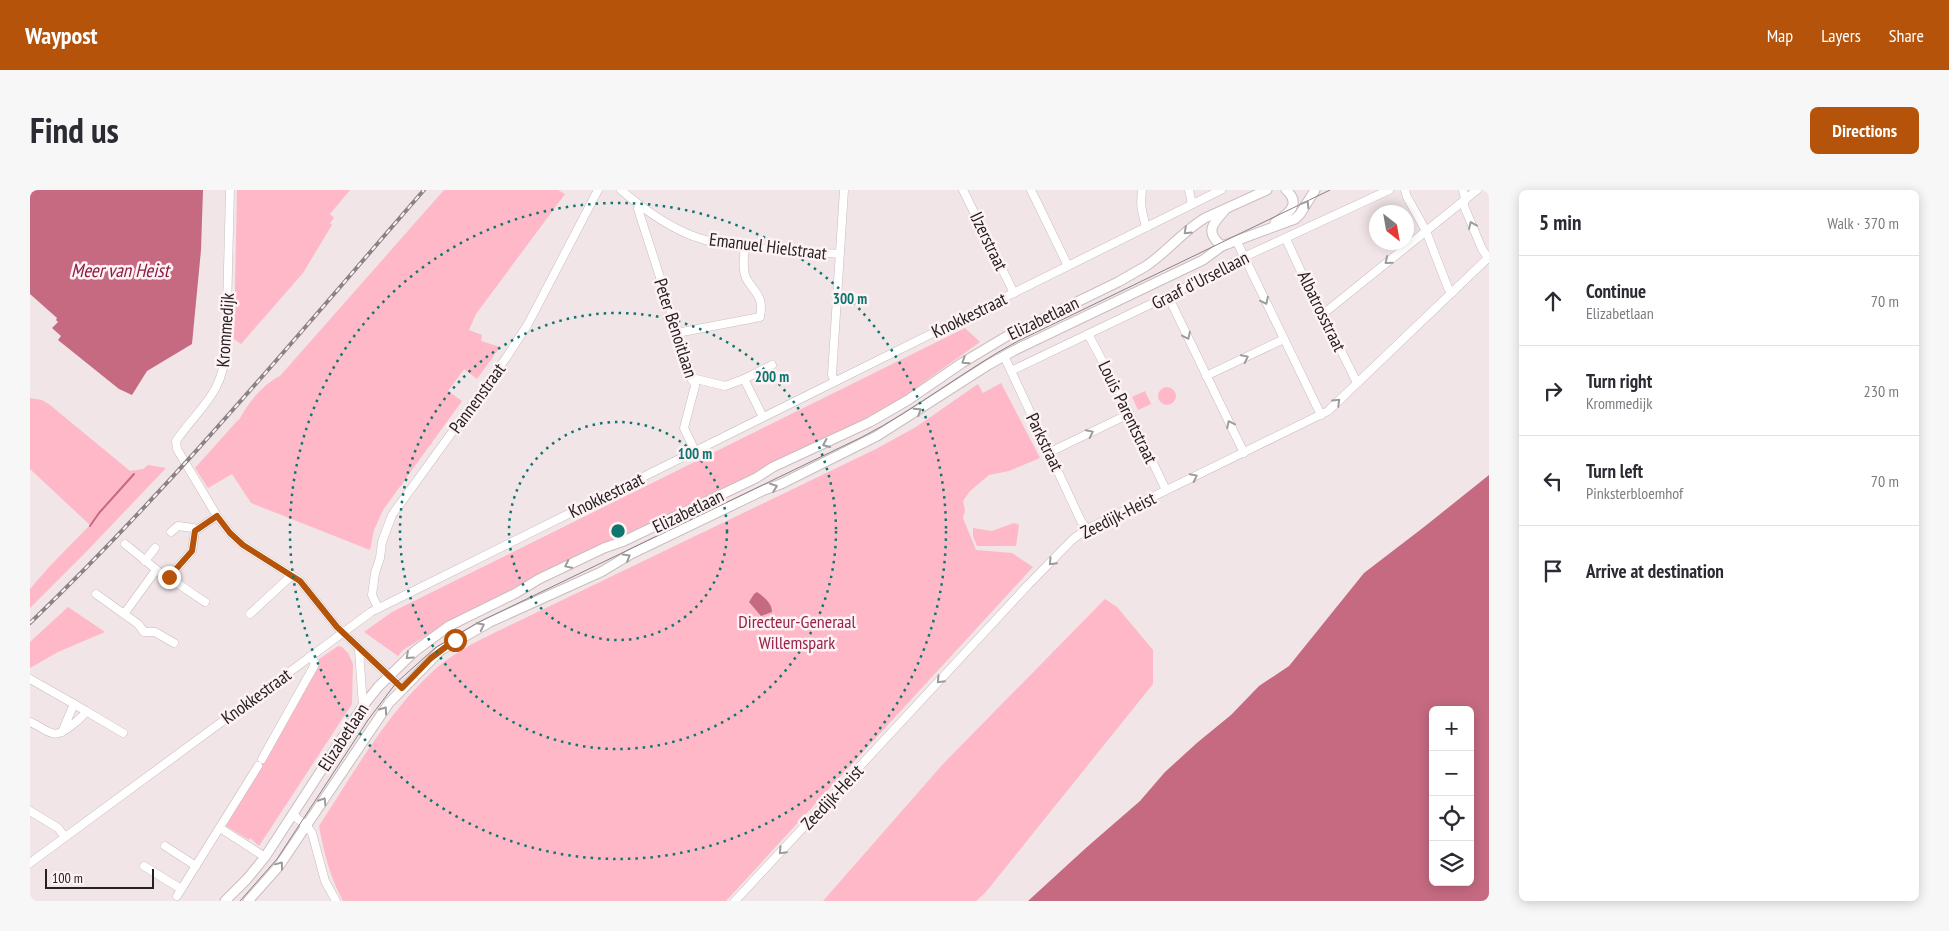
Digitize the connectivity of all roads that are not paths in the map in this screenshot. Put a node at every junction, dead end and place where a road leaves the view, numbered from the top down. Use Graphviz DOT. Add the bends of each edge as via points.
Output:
graph roads {
  1 [pos="230,190"];
  2 [pos="598,190"];
  3 [pos="621,190"];
  4 [pos="844,190"];
  5 [pos="963,190"];
  6 [pos="1031,190"];
  7 [pos="1142,190"];
  8 [pos="1189,190"];
  9 [pos="1221,190"];
  10 [pos="1315,190"];
  11 [pos="1389,190"];
  12 [pos="1405,190"];
  13 [pos="1463,190"];
  14 [pos="1477,190"];
  15 [pos="1263,191"];
  16 [pos="1290,191"];
  17 [pos="1465,199"];
  18 [pos="1192,204"];
  19 [pos="640,205"];
  20 [pos="1228,206"];
  21 [pos="1146,227"];
  22 [pos="1265,231"];
  23 [pos="1426,231"];
  24 [pos="1286,239"];
  25 [pos="1237,242"];
  26 [pos="745,246"];
  27 [pos="1222,246"];
  28 [pos="839,254"];
  29 [pos="1244,257"];
  30 [pos="1489,258"];
  31 [pos="1068,266"];
  32 [pos="1014,293"];
  33 [pos="1452,293"];
  34 [pos="1168,296"];
  35 [pos="1323,314"];
  36 [pos="678,333"];
  37 [pos="1088,334"];
  38 [pos="1284,339"];
  39 [pos="1004,356"];
  40 [pos="772,364"];
  41 [pos="1011,371"];
  42 [pos="1206,376"];
  43 [pos="744,379"];
  44 [pos="692,380"];
  45 [pos="835,381"];
  46 [pos="1357,383"];
  47 [pos="1129,414"];
  48 [pos="1321,415"];
  49 [pos="763,417"];
  50 [pos="695,450"];
  51 [pos="1050,452"];
  52 [pos="1244,453"];
  53 [pos="1166,490"];
  54 [pos="217,516"];
  55 [pos="1087,529"];
  56 [pos="195,531"];
  57 [pos="170,532"];
  58 [pos="125,544"];
  59 [pos="155,548"];
  60 [pos="145,561"];
  61 [pos="156,570"];
  62 [pos="292,575"];
  63 [pos="169,577"];
  64 [pos="96,594"];
  65 [pos="205,602"];
  66 [pos="378,608"];
  67 [pos="124,614"];
  68 [pos="250,614"];
  69 [pos="342,632"];
  70 [pos="174,643"];
  71 [pos="360,650"];
  72 [pos="310,656"];
  73 [pos="388,676"];
  74 [pos="30,679"];
  75 [pos="402,688"];
  76 [pos="74,704"];
  77 [pos="363,706"];
  78 [pos="86,711"];
  79 [pos="30,722"];
  80 [pos="62,732"];
  81 [pos="123,733"];
  82 [pos="262,759"];
  83 [pos="258,766"];
  84 [pos="30,811"];
  85 [pos="293,816"];
  86 [pos="307,826"];
  87 [pos="220,828"];
  88 [pos="66,837"];
  89 [pos="165,846"];
  90 [pos="265,857"];
  91 [pos="30,863"];
  92 [pos="144,866"];
  93 [pos="196,866"];
  94 [pos="224,901"];
  95 [pos="248,901"];
  96 [pos="336,901"];
  97 [pos="735,901"];
  1 -- 54 [label="street, Krommedijk" via="224,369 214,393 175,444"];
  2 -- 66 [label="street, Pannenstraat" via="528,324 392,515 375,573 372,595"];
  3 -- 19 [label="street, Emanuel Hielstraat"];
  4 -- 28 [label="street"];
  5 -- 32 [label="street, IJzerstraat"];
  6 -- 31 [label="street"];
  7 -- 21 [label="street" via="1141,212"];
  8 -- 18 [label="street"];
  9 -- 18 [label="street, Knokkestraat"];
  22 -- 10 [label="main road, Elizabetlaan, one-way" via="1295,219"];
  11 -- 24 [label="street, Graaf d'Ursellaan"];
  12 -- 23 [label="street"];
  13 -- 17 [label="street"];
  14 -- 17 [label="street"];
  15 -- 20 [label="main road, Elizabetlaan"];
  16 -- 22 [label="main road, Elizabetlaan" via="1293,203 1290,212"];
  17 -- 23 [label="street"];
  30 -- 17 [label="street, one-way" via="1464,206"];
  18 -- 21 [label="street, Knokkestraat"];
  19 -- 26 [label="street, Emanuel Hielstraat" via="688,234 716,243"];
  19 -- 36 [label="street, Peter Benoitlaan" via="638,209"];
  20 -- 27 [label="main road, Elizabetlaan" via="1212,227 1213,236"];
  20 -- 73 [label="main road, Elizabetlaan, one-way" via="1196,223 1146,266 993,343 870,422 574,562 464,618 423,644"];
  21 -- 31 [label="street, Knokkestraat"];
  22 -- 25 [label="main road, Elizabetlaan"];
  23 -- 33 [label="street"];
  23 -- 35 [label="street, one-way"];
  24 -- 29 [label="street, Graaf d'Ursellaan"];
  24 -- 35 [label="street, Albatrosstraat"];
  25 -- 27 [label="main road, Elizabetlaan"];
  25 -- 29 [label="street"];
  26 -- 28 [label="street, Emanuel Hielstraat"];
  26 -- 36 [label="street" via="744,271 759,295 760,318"];
  27 -- 39 [label="main road, Elizabetlaan" via="1203,260"];
  28 -- 45 [label="street" via="832,375"];
  29 -- 34 [label="street, Graaf d'Ursellaan"];
  29 -- 38 [label="street, one-way"];
  30 -- 33 [label="street, Zeedijk-Heist"];
  31 -- 32 [label="street, Knokkestraat"];
  32 -- 45 [label="street, Knokkestraat"];
  33 -- 46 [label="street, Zeedijk-Heist"];
  34 -- 37 [label="street, Graaf d'Ursellaan"];
  34 -- 42 [label="street, one-way"];
  35 -- 46 [label="street, Albatrosstraat"];
  36 -- 44 [label="street, Peter Benoitlaan"];
  37 -- 41 [label="street, Graaf d'Ursellaan"];
  37 -- 47 [label="street, Louis Parentstraat"];
  42 -- 38 [label="street, one-way"];
  38 -- 48 [label="street"];
  39 -- 41 [label="street, Parkstraat"];
  75 -- 39 [label="main road, Elizabetlaan, one-way" via="441,650 470,632 601,572 640,550 863,443"];
  40 -- 43 [label="street"];
  41 -- 51 [label="street, Parkstraat"];
  52 -- 42 [label="street, one-way"];
  43 -- 44 [label="street" via="724,386"];
  43 -- 49 [label="street"];
  44 -- 50 [label="street, Peter Benoitlaan" via="694,391 684,428"];
  45 -- 49 [label="street, Knokkestraat"];
  48 -- 46 [label="street, Zeedijk-Heist, one-way"];
  51 -- 47 [label="street, one-way"];
  47 -- 53 [label="street, Louis Parentstraat"];
  48 -- 52 [label="street, Zeedijk-Heist"];
  49 -- 50 [label="street, Knokkestraat"];
  50 -- 66 [label="street, Knokkestraat"];
  51 -- 55 [label="street, Parkstraat"];
  53 -- 52 [label="street, Zeedijk-Heist, one-way"];
  53 -- 55 [label="street, Zeedijk-Heist"];
  54 -- 56 [label="street"];
  54 -- 62 [label="street, Krommedijk" via="243,545"];
  55 -- 97 [label="street, Zeedijk-Heist, one-way" via="1028,585"];
  56 -- 57 [label="street" via="178,526"];
  56 -- 63 [label="street" via="192,551"];
  58 -- 60 [label="street"];
  59 -- 60 [label="street"];
  60 -- 61 [label="street"];
  61 -- 63 [label="street"];
  61 -- 67 [label="street"];
  62 -- 68 [label="street"];
  62 -- 69 [label="street, Krommedijk" via="307,588"];
  63 -- 65 [label="street"];
  64 -- 67 [label="street"];
  66 -- 69 [label="street, Knokkestraat"];
  67 -- 70 [label="street" via="138,624 142,635 155,632"];
  69 -- 71 [label="street, Krommedijk"];
  69 -- 72 [label="street, Knokkestraat"];
  71 -- 73 [label="street, Krommedijk"];
  71 -- 77 [label="street"];
  72 -- 82 [label="street" via="314,666"];
  72 -- 88 [label="street, Knokkestraat"];
  73 -- 75 [label="street, Krommedijk"];
  73 -- 77 [label="main road, Elizabetlaan"];
  74 -- 76 [label="street"];
  86 -- 75 [label="main road, Elizabetlaan, one-way" via="379,716"];
  76 -- 78 [label="street"];
  76 -- 80 [label="street"];
  77 -- 85 [label="main road, Elizabetlaan"];
  78 -- 80 [label="street"];
  78 -- 81 [label="street"];
  79 -- 80 [label="street" via="52,735"];
  83 -- 87 [label="street"];
  84 -- 88 [label="street" via="58,828"];
  85 -- 86 [label="street"];
  85 -- 90 [label="main road, Elizabetlaan"];
  95 -- 86 [label="main road, Elizabetlaan, one-way" via="279,866"];
  86 -- 96 [label="street"];
  87 -- 90 [label="street"];
  87 -- 93 [label="street"];
  88 -- 91 [label="street, Knokkestraat"];
  89 -- 93 [label="street"];
  90 -- 94 [label="main road, Elizabetlaan" via="248,879"];
  92 -- 93 [label="street" via="179,893"];
}
